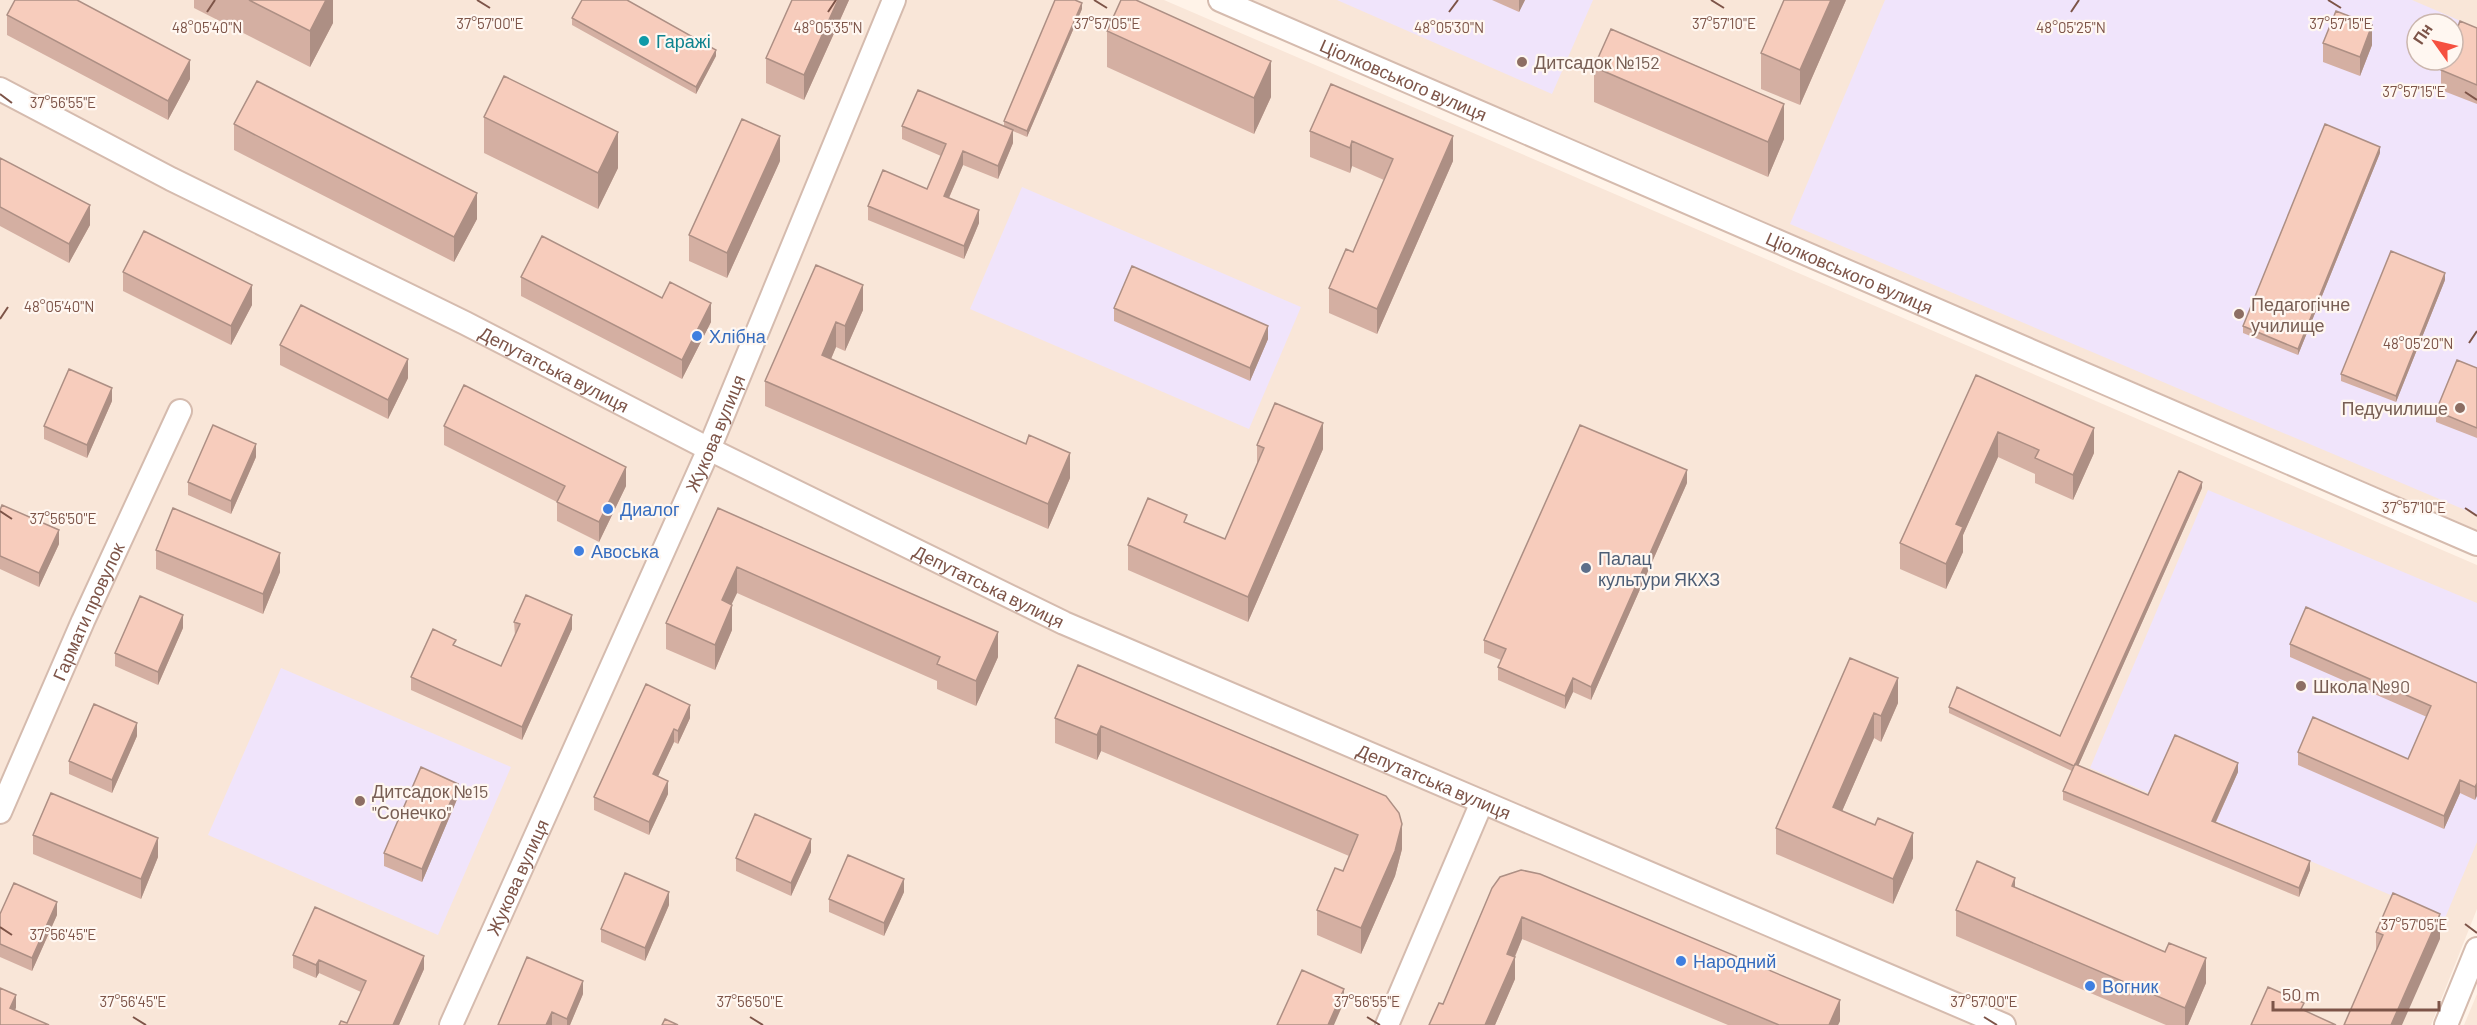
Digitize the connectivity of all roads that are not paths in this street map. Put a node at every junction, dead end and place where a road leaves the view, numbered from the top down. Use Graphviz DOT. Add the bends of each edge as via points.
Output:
graph roads {
  1 [pos="894,0"];
  2 [pos="1220,0"];
  3 [pos="0,89"];
  4 [pos="180,411"];
  5 [pos="709,449"];
  6 [pos="2477,544"];
  7 [pos="1482,802"];
  8 [pos="0,812"];
  9 [pos="2477,949"];
  10 [pos="451,1025"];
  11 [pos="1387,1025"];
  12 [pos="2004,1025"];
  13 [pos="2446,1025"];
  1 -- 5 [label="street, Жукова вулиця"];
  2 -- 6 [label="street, Ціолковського вулиця"];
  3 -- 5 [label="street, Депутатська вулиця"];
  4 -- 8 [label="street, Гармати провулок"];
  5 -- 7 [label="street, Депутатська вулиця" via="1064,623"];
  5 -- 10 [label="street, Жукова вулиця"];
  7 -- 11 [label="street"];
  7 -- 12 [label="street, Депутатська вулиця"];
  9 -- 13 [label="street"];
}
